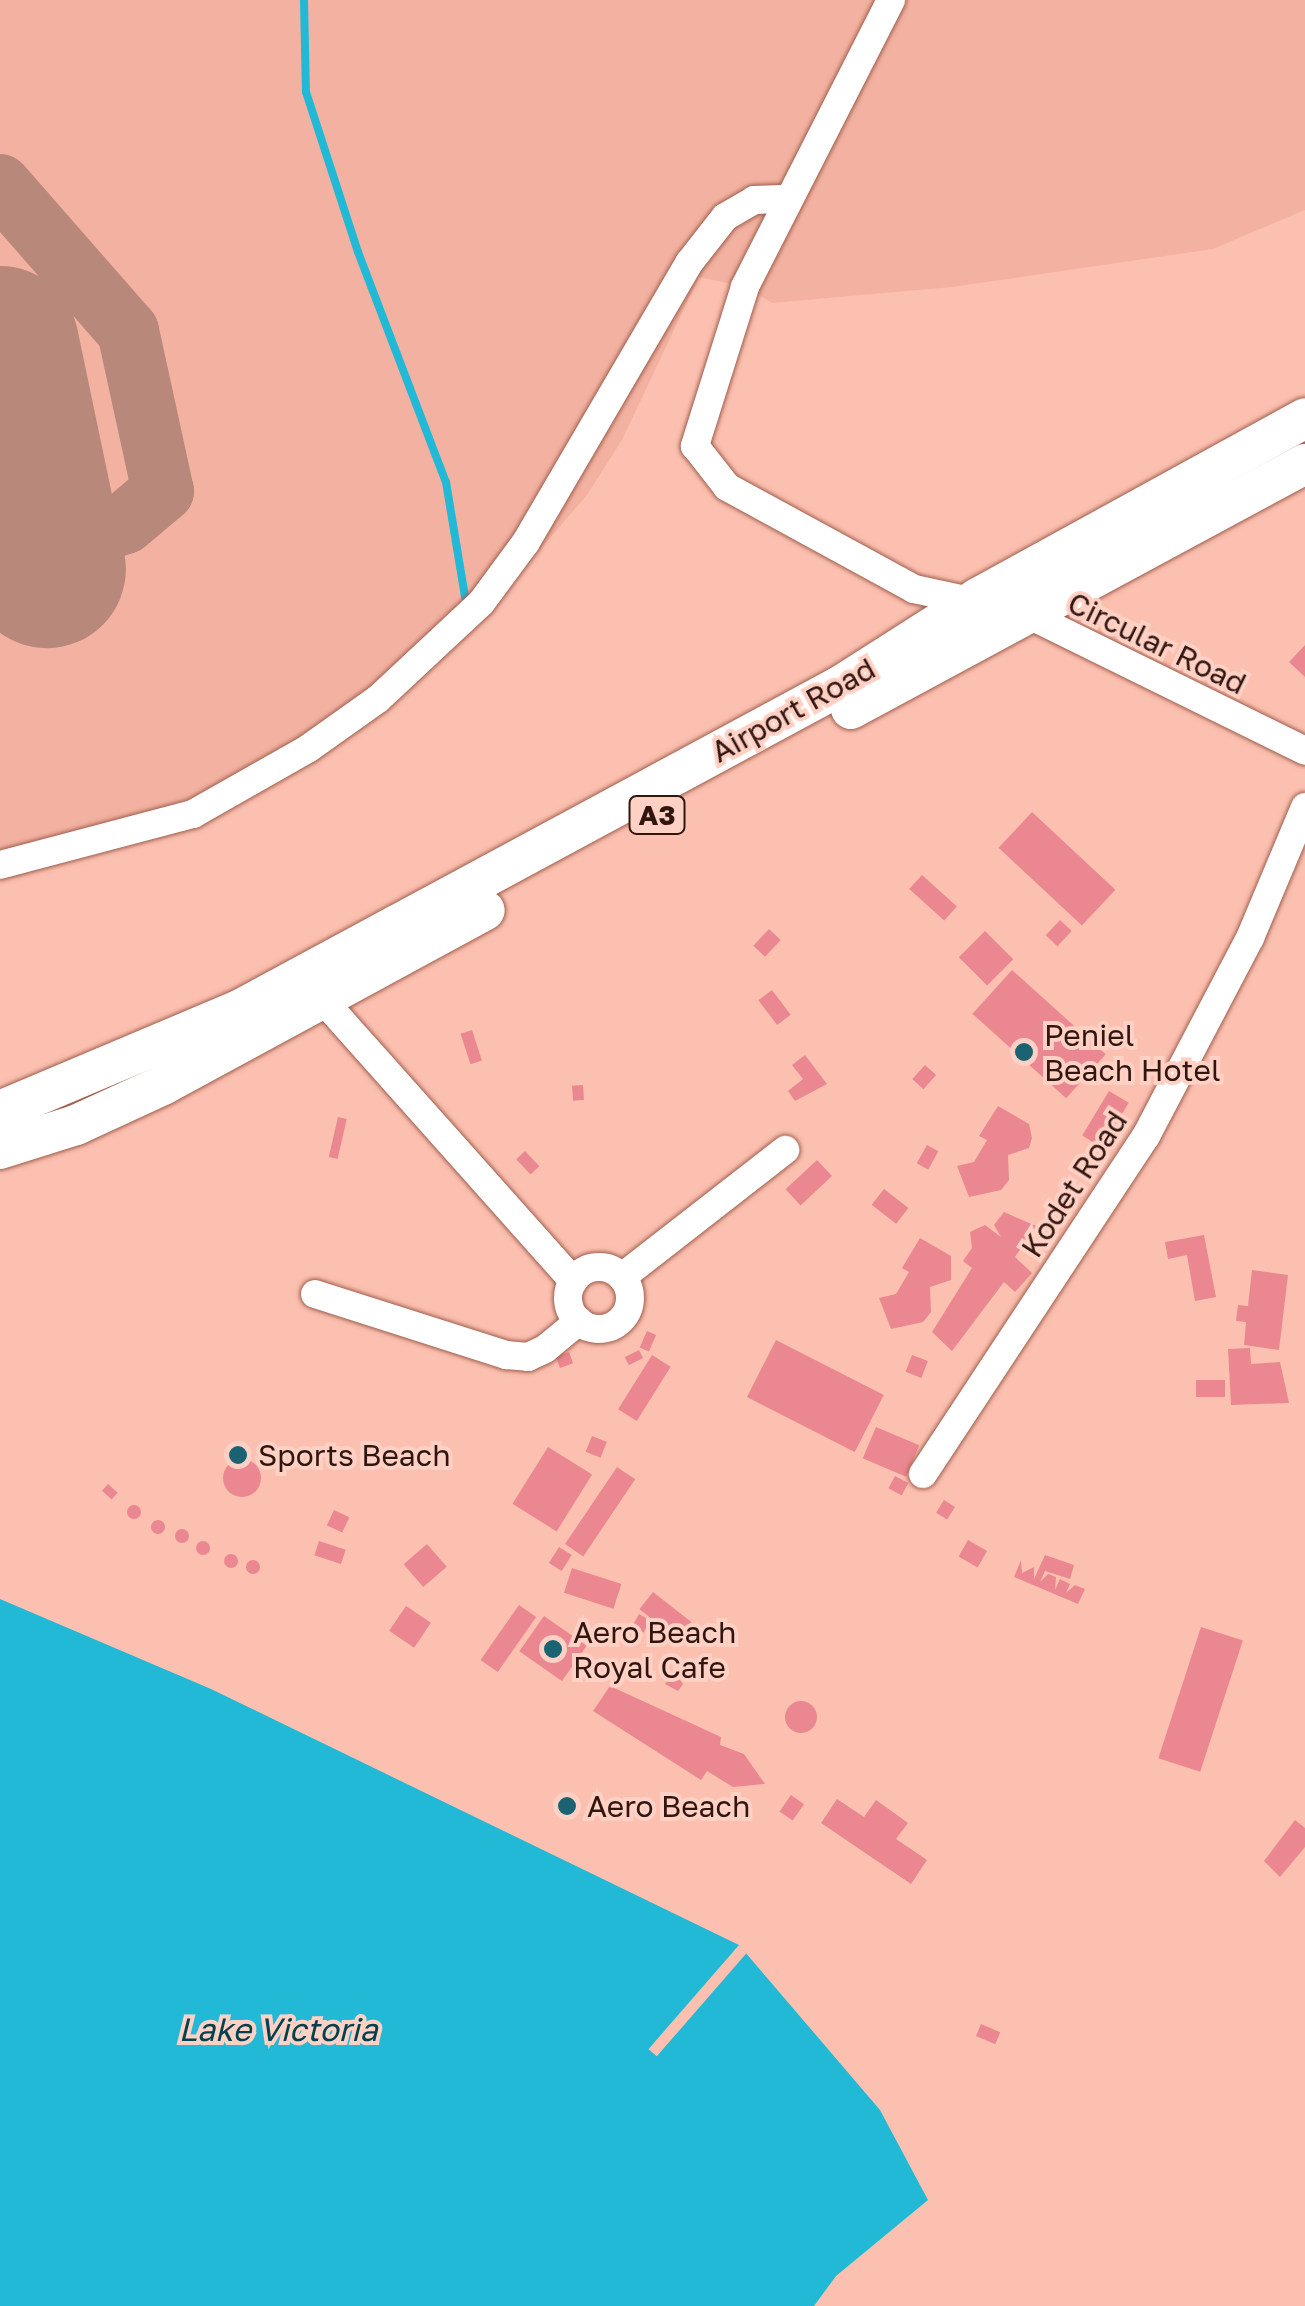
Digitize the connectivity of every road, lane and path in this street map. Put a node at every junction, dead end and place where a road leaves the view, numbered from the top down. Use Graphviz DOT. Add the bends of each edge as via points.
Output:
graph roads {
  1 [pos="891,0"];
  2 [pos="787,199"];
  3 [pos="1305,418"];
  4 [pos="1305,464"];
  5 [pos="978,598"];
  6 [pos="1024,613"];
  7 [pos="1305,751"];
  8 [pos="1305,807"];
  9 [pos="0,865"];
  10 [pos="322,999"];
  11 [pos="0,1111"];
  12 [pos="0,1148"];
  13 [pos="785,1150"];
  14 [pos="622,1278"];
  15 [pos="573,1281"];
  16 [pos="315,1294"];
  17 [pos="579,1322"];
  18 [pos="923,1474"];
  1 -- 2 [label="street"];
  2 -- 5 [label="street, Circular Road" via="745,287 695,446 727,487 914,589"];
  2 -- 9 [label="street" via="754,200 724,217 689,262 526,542 482,603 378,699 310,748 194,814"];
  3 -- 5 [label="highway, Airport Road / A3"];
  4 -- 6 [label="highway, Airport Road / A3"];
  5 -- 6 [label="street, Circular Road"];
  5 -- 11 [label="highway, Airport Road / A3" via="840,686 239,1010"];
  6 -- 7 [label="street, Circular Road"];
  6 -- 10 [label="highway, Airport Road / A3"];
  8 -- 18 [label="street, Kodet Road" via="1250,938 1146,1136"];
  10 -- 12 [label="highway, Airport Road / A3" via="163,1085 76,1125"];
  10 -- 15 [label="street"];
  13 -- 14 [label="street"];
  14 -- 15 [label="street" via="591,1268"];
  14 -- 17 [label="street" via="630,1304 619,1321 599,1329"];
  15 -- 17 [label="street" via="568,1298"];
  16 -- 17 [label="street" via="506,1355 546,1349"];
}
